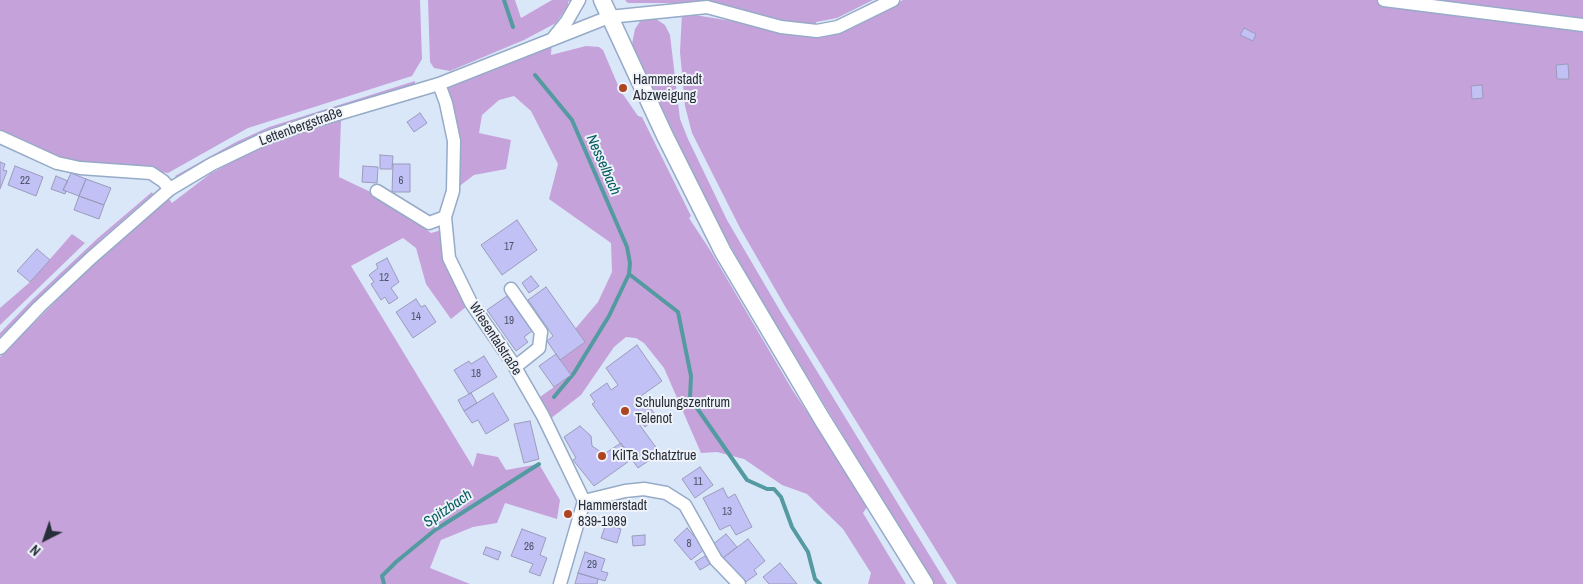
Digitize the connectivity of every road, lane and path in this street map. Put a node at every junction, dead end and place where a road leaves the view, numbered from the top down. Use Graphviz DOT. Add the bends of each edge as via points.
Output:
graph roads {
  1 [pos="579,0"];
  2 [pos="602,0"];
  3 [pos="892,0"];
  4 [pos="1384,0"];
  5 [pos="609,17"];
  6 [pos="1583,26"];
  7 [pos="552,40"];
  8 [pos="439,84"];
  9 [pos="0,136"];
  10 [pos="170,189"];
  11 [pos="377,190"];
  12 [pos="445,218"];
  13 [pos="511,289"];
  14 [pos="0,348"];
  15 [pos="515,367"];
  16 [pos="584,501"];
  17 [pos="560,584"];
  18 [pos="739,584"];
  19 [pos="925,584"];
  1 -- 7 [label="street"];
  2 -- 5 [label="main road"];
  3 -- 5 [label="street, Lettenbergstraße" via="838,26 817,31 781,28 707,7"];
  4 -- 6 [label="street"];
  5 -- 7 [label="street, Lettenbergstraße"];
  5 -- 19 [label="main road" via="723,252"];
  7 -- 8 [label="street, Lettenbergstraße"];
  8 -- 10 [label="street, Lettenbergstraße" via="266,138"];
  8 -- 12 [label="street, Wiesentalstraße" via="454,141 453,191"];
  9 -- 10 [label="street" via="56,163 150,173"];
  10 -- 14 [label="street, Lettenbergstraße" via="58,289"];
  11 -- 12 [label="street" via="429,223"];
  12 -- 15 [label="street, Wiesentalstraße" via="449,258 471,302"];
  13 -- 15 [label="street" via="541,332 539,348"];
  15 -- 16 [label="street, Wiesentalstraße"];
  16 -- 17 [label="street"];
  16 -- 18 [label="street" via="625,491 666,493 685,505 716,560"];
}
